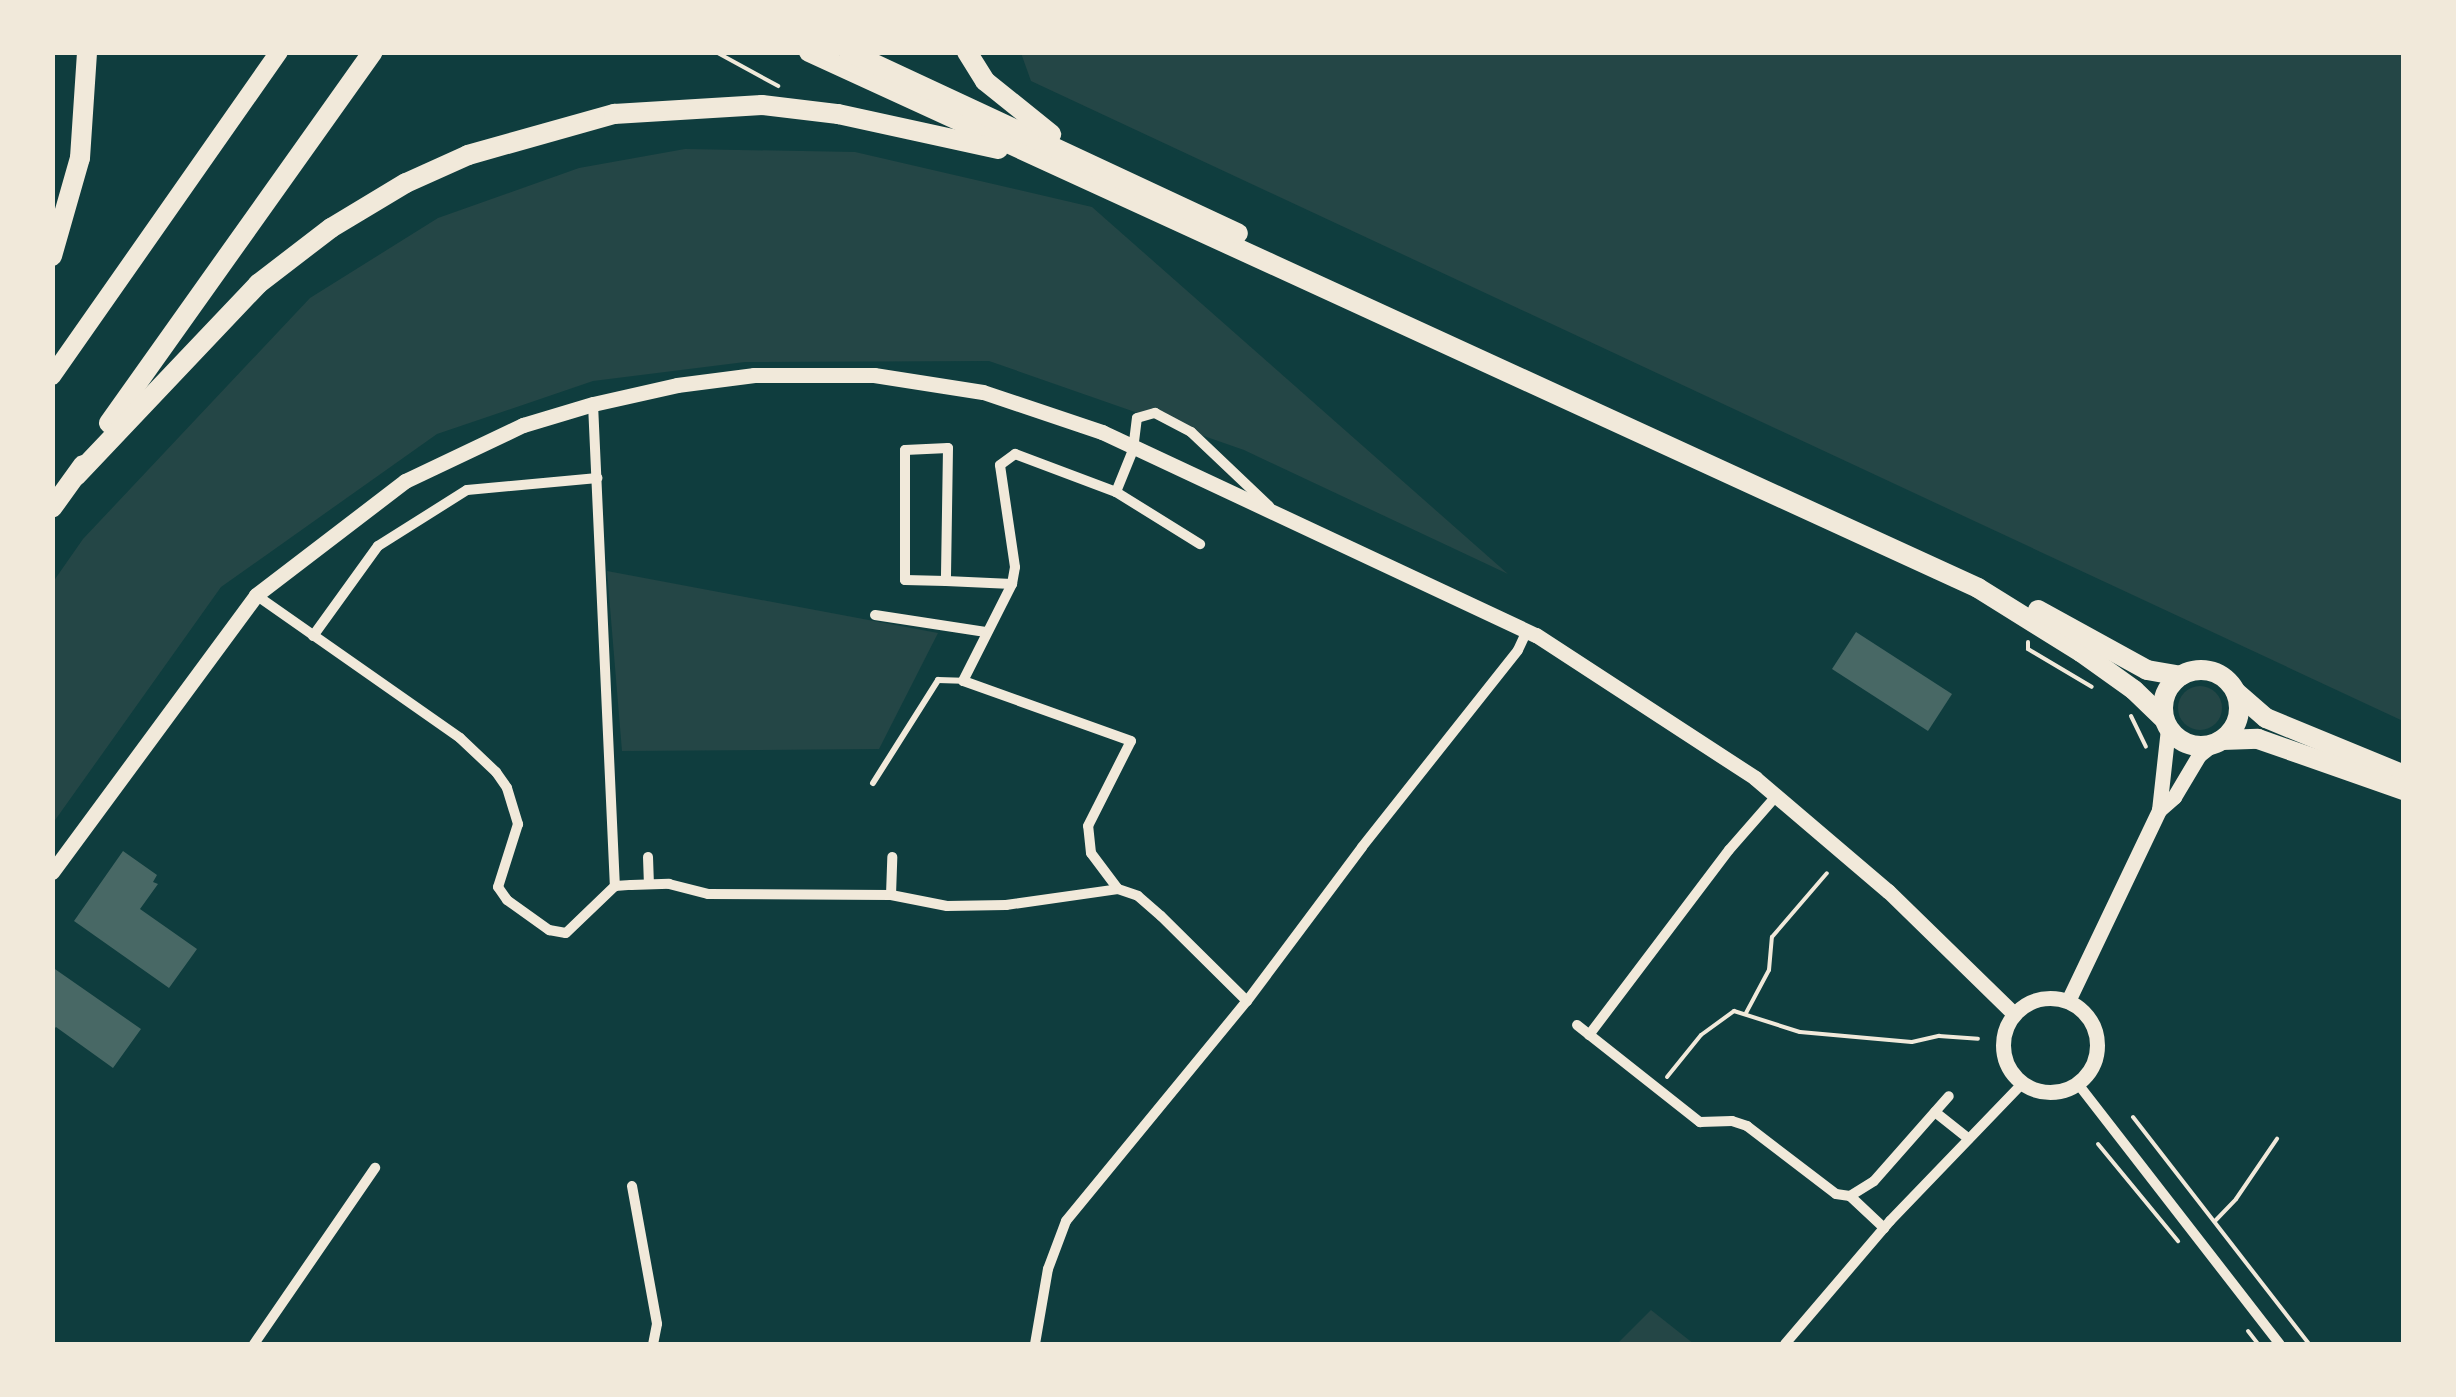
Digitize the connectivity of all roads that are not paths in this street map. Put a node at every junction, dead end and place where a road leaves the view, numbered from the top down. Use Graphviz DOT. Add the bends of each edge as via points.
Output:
graph roads {
  1 [pos="87,52"];
  2 [pos="278,52"];
  3 [pos="373,52"];
  4 [pos="809,52"];
  5 [pos="849,52"];
  6 [pos="968,52"];
  7 [pos="1045,160"];
  8 [pos="1116,174"];
  9 [pos="52,256"];
  10 [pos="52,376"];
  11 [pos="593,404"];
  12 [pos="1133,450"];
  13 [pos="76,476"];
  14 [pos="597,478"];
  15 [pos="1116,492"];
  16 [pos="52,508"];
  17 [pos="1274,510"];
  18 [pos="1200,544"];
  19 [pos="946,581"];
  20 [pos="1012,584"];
  21 [pos="256,595"];
  22 [pos="875,615"];
  23 [pos="1527,630"];
  24 [pos="986,632"];
  25 [pos="313,636"];
  26 [pos="2180,676"];
  27 [pos="963,681"];
  28 [pos="2236,692"];
  29 [pos="2166,723"];
  30 [pos="2217,743"];
  31 [pos="2404,776"];
  32 [pos="873,784"];
  33 [pos="2404,790"];
  34 [pos="1777,795"];
  35 [pos="2159,810"];
  36 [pos="648,856"];
  37 [pos="892,857"];
  38 [pos="52,872"];
  39 [pos="649,884"];
  40 [pos="615,886"];
  41 [pos="1118,889"];
  42 [pos="891,896"];
  43 [pos="2068,1001"];
  44 [pos="1247,1002"];
  45 [pos="2014,1014"];
  46 [pos="1576,1026"];
  47 [pos="1589,1035"];
  48 [pos="2022,1084"];
  49 [pos="2078,1084"];
  50 [pos="1949,1096"];
  51 [pos="1935,1112"];
  52 [pos="1969,1140"];
  53 [pos="375,1168"];
  54 [pos="632,1186"];
  55 [pos="1850,1196"];
  56 [pos="1884,1228"];
  57 [pos="1788,1343"];
  58 [pos="254,1344"];
  59 [pos="653,1344"];
  60 [pos="1035,1344"];
  61 [pos="2280,1344"];
  1 -- 9 [label="main road" via="80,158"];
  2 -- 10 [label="main road"];
  3 -- 13 [label="main road"];
  4 -- 7 [label="main road"];
  5 -- 8 [label="main road"];
  6 -- 8 [label="main road" via="1014,108"];
  7 -- 13 [label="main road" via="927,130 762,105 614,114 484,150 391,192 258,284"];
  7 -- 29 [label="main road" via="1978,588 2134,690"];
  8 -- 26 [label="main road" via="1828,506 2148,670"];
  11 -- 12 [label="street" via="754,376 874,376 983,392 1102,432"];
  11 -- 14 [label="street"];
  11 -- 21 [label="street" via="523,425 405,481"];
  12 -- 15 [label="street"];
  12 -- 17 [label="street"];
  12 -- 17 [label="street" via="1137,418 1155,412 1191,432"];
  13 -- 16 [label="main road"];
  14 -- 25 [label="street" via="466,490 378,546"];
  14 -- 40 [label="street"];
  15 -- 18 [label="street"];
  15 -- 20 [label="street" via="1015,454 1000,465"];
  17 -- 23 [label="street"];
  19 -- 19 [label="street" via="906,580 906,450 948,448"];
  19 -- 20 [label="street"];
  20 -- 24 [label="street"];
  21 -- 25 [label="street"];
  21 -- 38 [label="street"];
  22 -- 24 [label="street"];
  23 -- 34 [label="street"];
  23 -- 44 [label="street"];
  24 -- 27 [label="street"];
  25 -- 40 [label="street" via="460,738 496,772 518,824 499,876 507,900 549,930 566,932"];
  26 -- 28 [label="main road" via="2212,671"];
  26 -- 29 [label="main road" via="2163,699"];
  27 -- 32 [label="lane" via="938,680"];
  27 -- 41 [label="street" via="1131,741 1088,826 1090,853"];
  28 -- 30 [label="main road" via="2239,714"];
  28 -- 31 [label="main road" via="2266,718"];
  29 -- 30 [label="main road" via="2182,742"];
  29 -- 35 [label="street"];
  30 -- 33 [label="main road" via="2258,739"];
  30 -- 35 [label="street" via="2199,755"];
  34 -- 45 [label="street"];
  34 -- 47 [label="street"];
  35 -- 43 [label="street"];
  36 -- 39 [label="street"];
  37 -- 42 [label="street"];
  39 -- 40 [label="street"];
  39 -- 42 [label="street" via="708,894"];
  41 -- 42 [label="street" via="1006,905 947,906"];
  41 -- 44 [label="street" via="1161,916"];
  43 -- 45 [label="street" via="2044,998"];
  43 -- 49 [label="street" via="2096,1032 2094,1061"];
  44 -- 60 [label="street" via="1066,1221 1048,1270"];
  45 -- 48 [label="street" via="2002,1051"];
  46 -- 47 [label="street"];
  47 -- 55 [label="street" via="1700,1122 1747,1126 1836,1194"];
  48 -- 49 [label="street" via="2050,1093"];
  48 -- 52 [label="street"];
  49 -- 61 [label="street"];
  50 -- 51 [label="street"];
  51 -- 52 [label="street"];
  51 -- 55 [label="street" via="1874,1182"];
  52 -- 56 [label="street"];
  53 -- 58 [label="street"];
  54 -- 59 [label="street" via="657,1324"];
  55 -- 56 [label="street"];
  56 -- 57 [label="street"];
}
